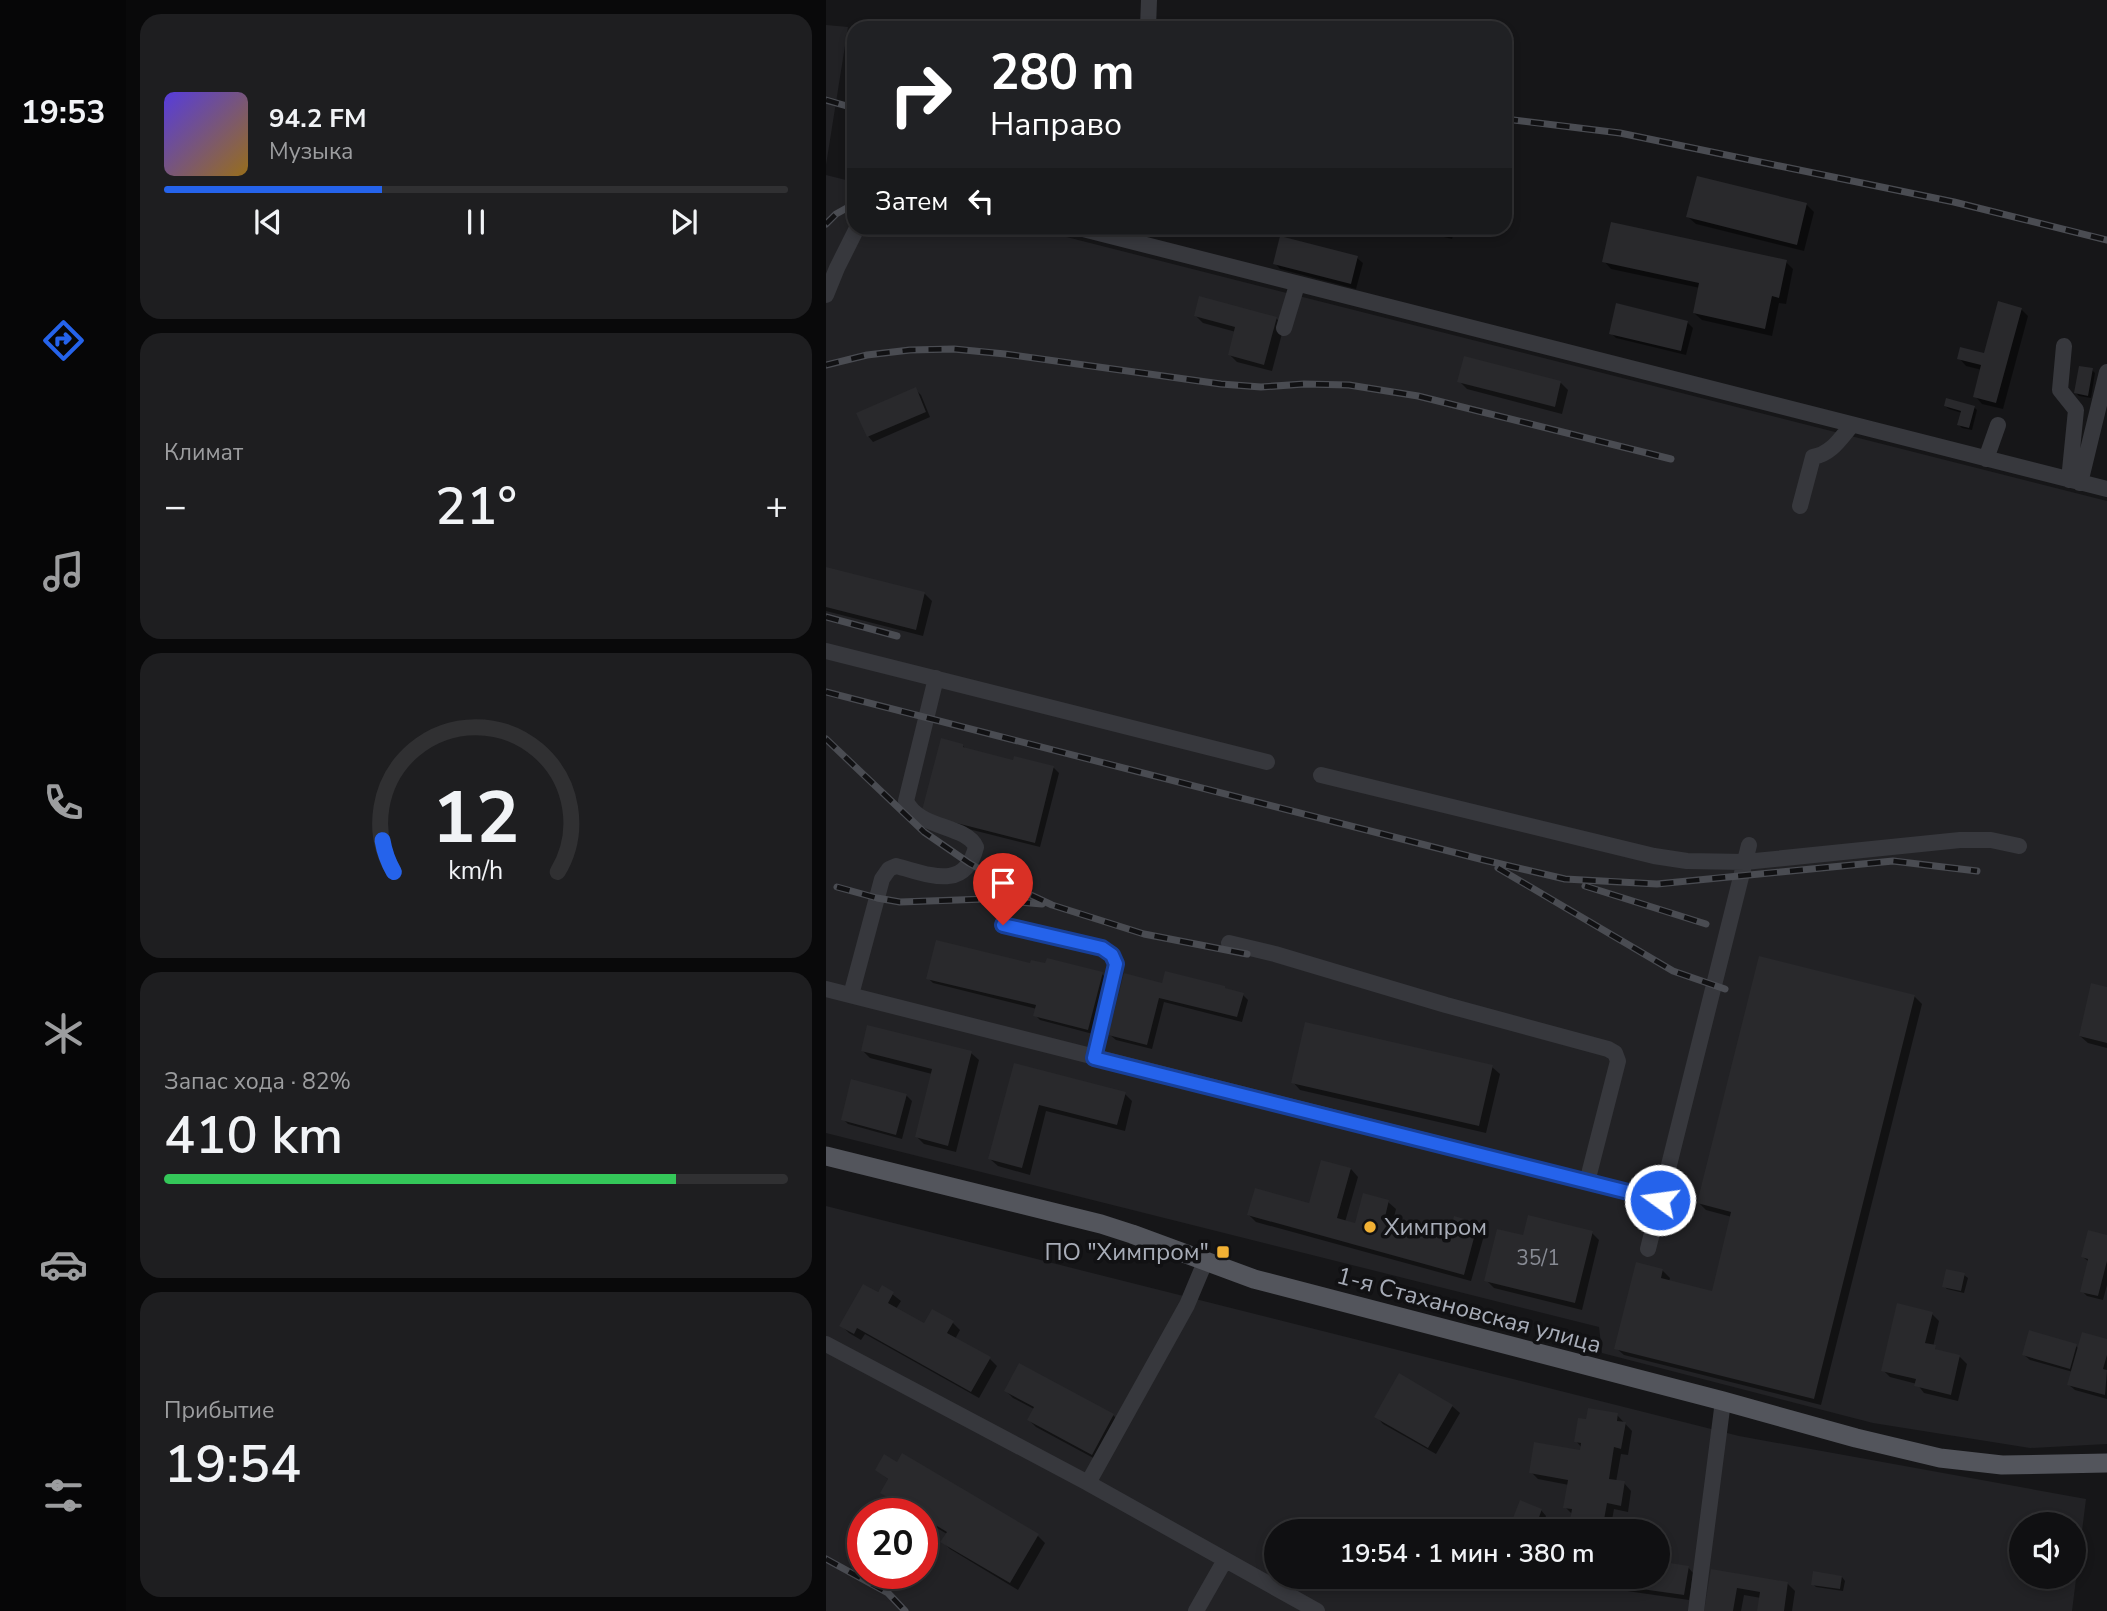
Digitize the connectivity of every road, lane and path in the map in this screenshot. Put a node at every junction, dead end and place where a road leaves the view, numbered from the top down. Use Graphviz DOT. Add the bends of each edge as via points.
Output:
graph roads {
  1 [pos="1149,0"];
  2 [pos="1148,21"];
  3 [pos="853,235"];
  4 [pos="1106,235"];
  5 [pos="1297,285"];
  6 [pos="826,295"];
  7 [pos="1284,328"];
  8 [pos="2064,346"];
  9 [pos="2107,372"];
  10 [pos="1851,425"];
  11 [pos="1998,425"];
  12 [pos="1986,459"];
  13 [pos="2075,481"];
  14 [pos="2107,489"];
  15 [pos="1800,506"];
  16 [pos="826,651"];
  17 [pos="936,678"];
  18 [pos="1267,762"];
  19 [pos="1321,775"];
  20 [pos="1749,845"];
  21 [pos="2019,846"];
  22 [pos="1745,862"];
  23 [pos="1003,925"];
  24 [pos="1229,943"];
  25 [pos="826,989"];
  26 [pos="851,995"];
  27 [pos="1094,1058"];
  28 [pos="826,1156"];
  29 [pos="1587,1182"];
  30 [pos="1660,1200"];
  31 [pos="1648,1249"];
  32 [pos="1205,1262"];
  33 [pos="826,1344"];
  34 [pos="1723,1401"];
  35 [pos="2107,1463"];
  36 [pos="1088,1483"];
  37 [pos="1225,1560"];
  38 [pos="1196,1611"];
  39 [pos="1317,1611"];
  40 [pos="1696,1611"];
  1 -- 2 [label="lane"];
  3 -- 6 [label="lane"];
  4 -- 5 [label="lane"];
  5 -- 7 [label="lane"];
  5 -- 10 [label="lane"];
  8 -- 13 [label="lane" via="2060,390 2076,410"];
  9 -- 13 [label="lane"];
  10 -- 12 [label="lane"];
  10 -- 15 [label="lane" via="1834,447 1813,457"];
  11 -- 12 [label="lane"];
  12 -- 13 [label="lane"];
  13 -- 14 [label="lane"];
  16 -- 17 [label="lane"];
  17 -- 18 [label="lane"];
  17 -- 26 [label="lane" via="906,801 916,816 970,838 976,847 974,856 954,877 896,866 889,869 882,878"];
  19 -- 22 [label="lane" via="1654,856"];
  20 -- 22 [label="lane"];
  21 -- 22 [label="lane" via="1960,840"];
  22 -- 30 [label="lane"];
  23 -- 27 [label="lane" via="1102,948 1112,955 1116,964"];
  24 -- 29 [label="lane" via="1615,1053 1618,1061"];
  25 -- 26 [label="lane"];
  26 -- 27 [label="lane"];
  27 -- 29 [label="lane"];
  28 -- 32 [label="main road, 1-я Стахановская улица" via="1101,1224"];
  29 -- 30 [label="lane"];
  30 -- 31 [label="lane"];
  32 -- 34 [label="main road, 1-я Стахановская улица" via="1254,1279"];
  32 -- 36 [label="lane" via="1187,1305"];
  33 -- 36 [label="lane"];
  34 -- 35 [label="main road, 1-я Стахановская улица" via="1940,1458 2001,1465"];
  34 -- 40 [label="lane"];
  36 -- 37 [label="lane"];
  37 -- 38 [label="lane"];
  37 -- 39 [label="lane"];
}
